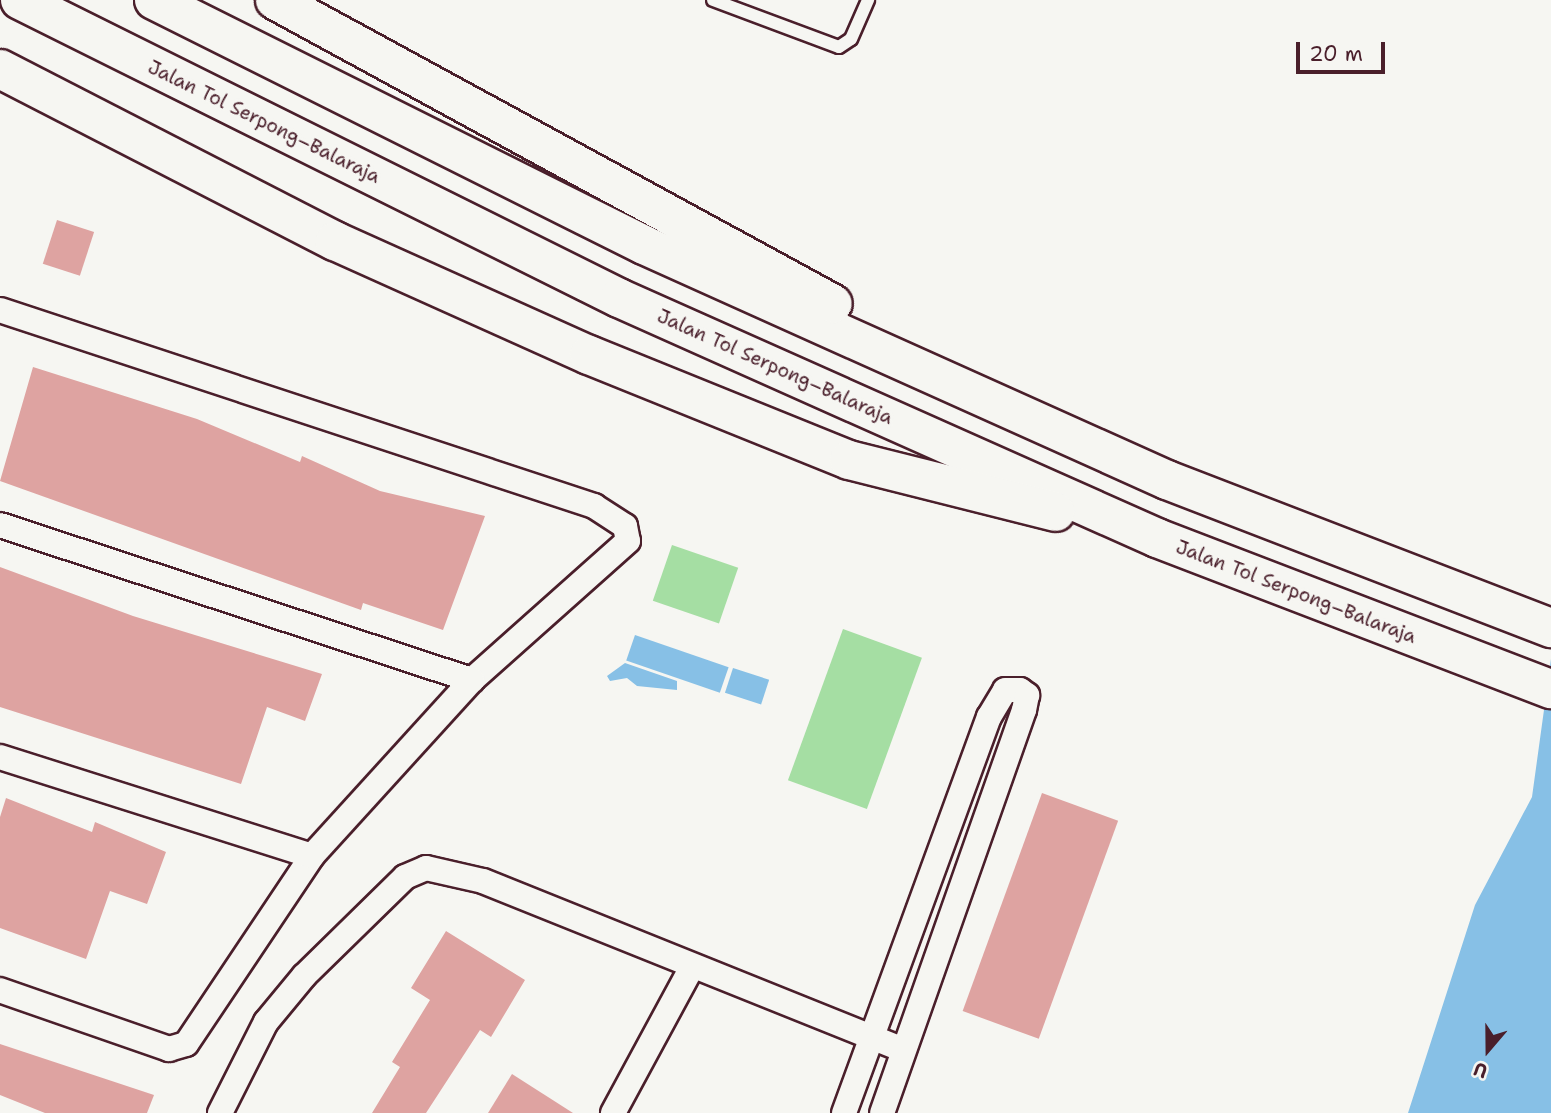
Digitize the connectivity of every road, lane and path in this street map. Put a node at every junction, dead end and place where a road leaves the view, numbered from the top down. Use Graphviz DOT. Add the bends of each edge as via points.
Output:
graph roads {
  1 [pos="20,0"];
  2 [pos="155,0"];
  3 [pos="275,0"];
  4 [pos="713,0"];
  5 [pos="868,0"];
  6 [pos="0,69"];
  7 [pos="649,228"];
  8 [pos="0,310"];
  9 [pos="0,525"];
  10 [pos="1157,538"];
  11 [pos="1551,628"];
  12 [pos="472,680"];
  13 [pos="1551,689"];
  14 [pos="0,757"];
  15 [pos="312,856"];
  16 [pos="692,967"];
  17 [pos="0,990"];
  18 [pos="869,1040"];
  19 [pos="903,1050"];
  20 [pos="220,1113"];
  21 [pos="613,1113"];
  22 [pos="844,1113"];
  23 [pos="882,1113"];
  1 -- 10 [label="highway, Jalan Tol Serpong–Balaraja" via="619,298"];
  2 -- 7 [label="highway"];
  3 -- 7 [label="highway"];
  4 -- 5 [label="lane" via="839,47 860,25"];
  6 -- 10 [label="highway" via="335,241 589,355 849,460"];
  7 -- 11 [label="highway" via="1167,480"];
  8 -- 12 [label="street" via="594,506 625,526 628,541 618,554"];
  9 -- 12 [label="street"];
  10 -- 13 [label="highway, Jalan Tol Serpong–Balaraja"];
  12 -- 15 [label="street"];
  14 -- 15 [label="street"];
  15 -- 17 [label="street" via="186,1044 169,1049"];
  16 -- 18 [label="street"];
  16 -- 20 [label="street" via="483,881 420,870 304,976 266,1022"];
  16 -- 21 [label="street"];
  18 -- 19 [label="street"];
  18 -- 19 [label="street" via="989,717 1005,690 1020,691 1027,695 1024,710"];
  18 -- 22 [label="street"];
  19 -- 23 [label="street"];
}
